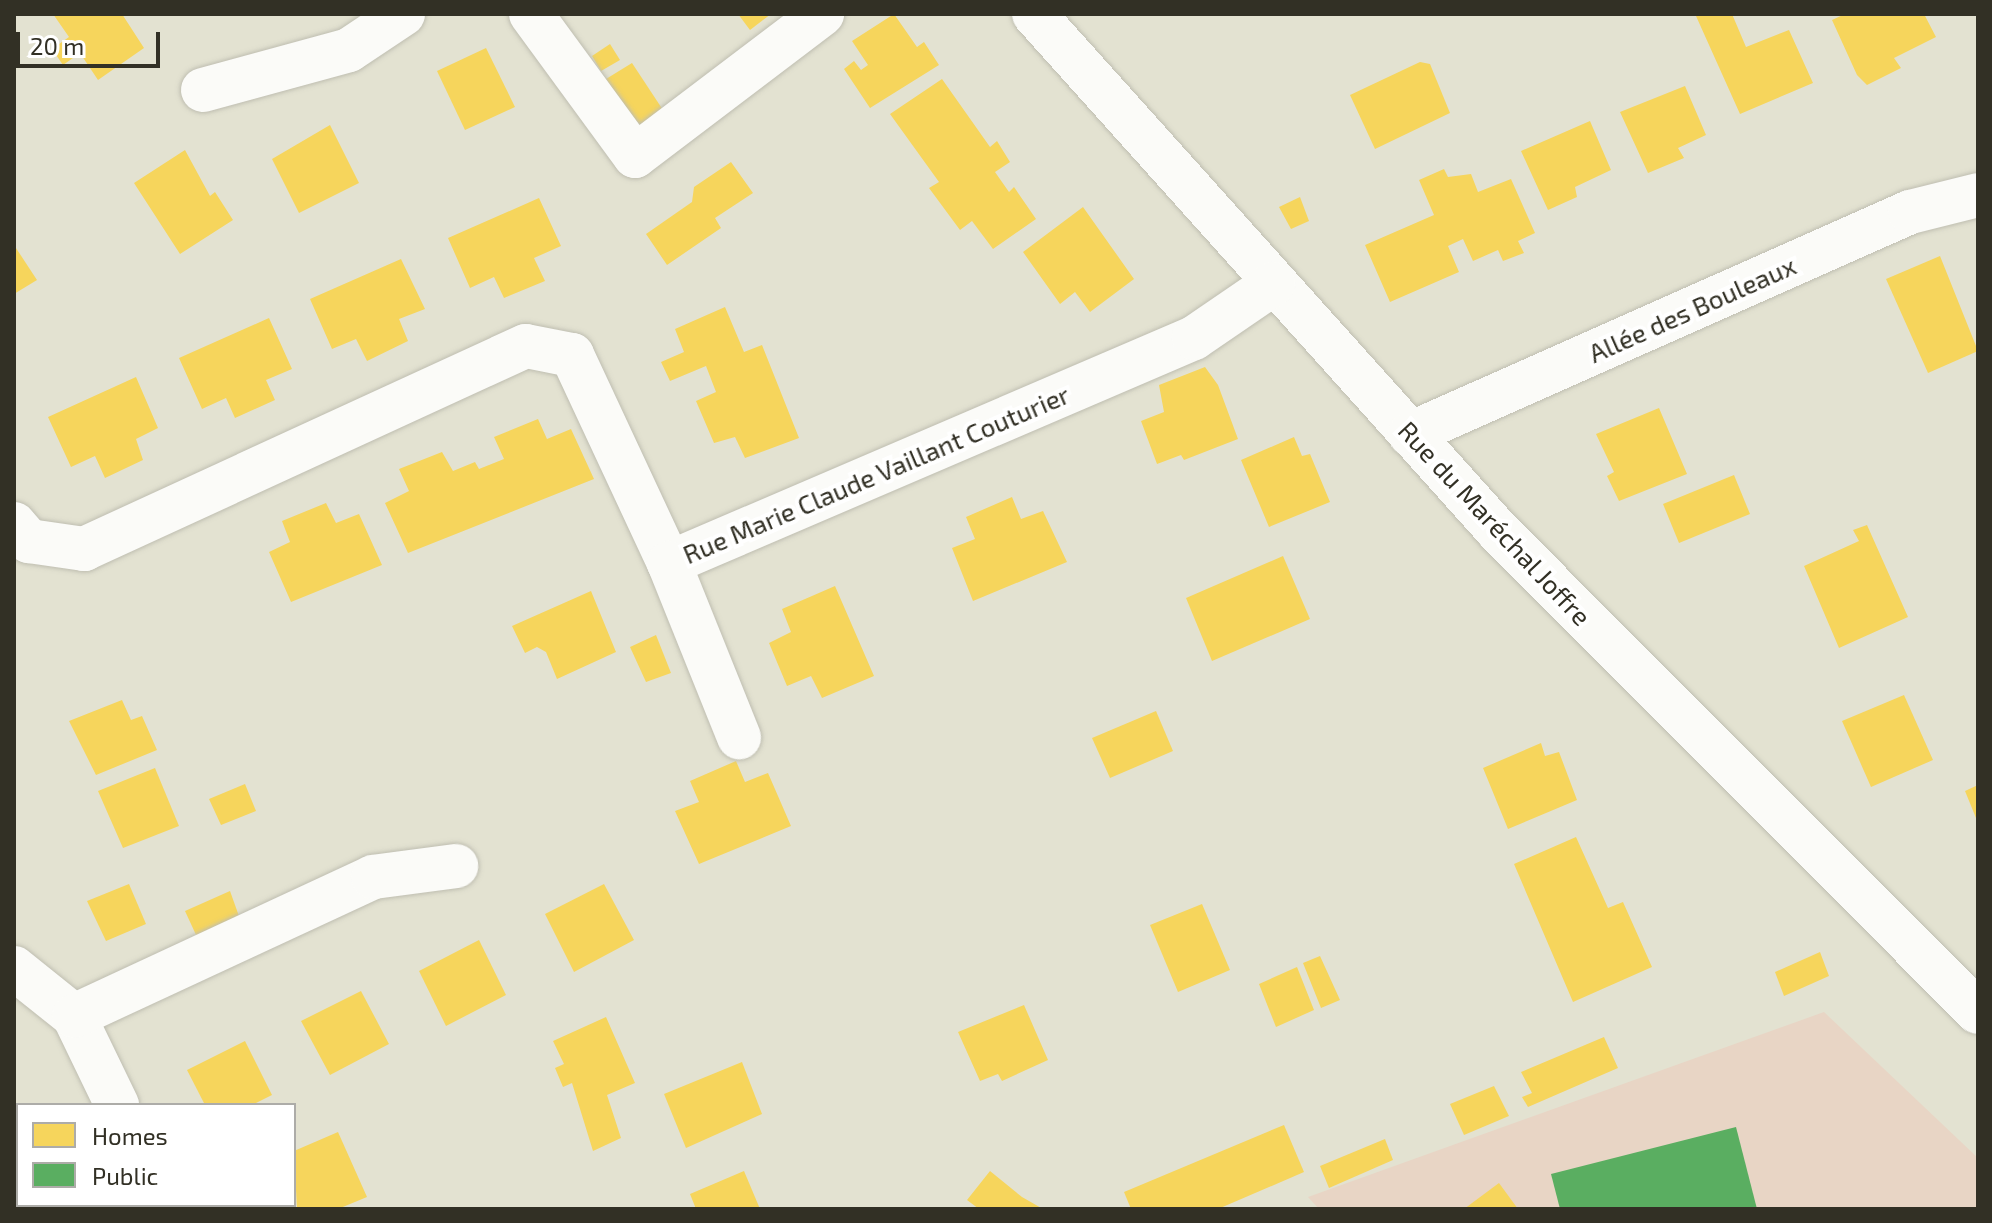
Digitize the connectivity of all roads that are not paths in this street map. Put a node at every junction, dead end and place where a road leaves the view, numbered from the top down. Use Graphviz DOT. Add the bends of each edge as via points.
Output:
graph roads {
  1 [pos="403,14"];
  2 [pos="531,14"];
  3 [pos="822,14"];
  4 [pos="1034,14"];
  5 [pos="203,90"];
  6 [pos="1978,195"];
  7 [pos="1273,284"];
  8 [pos="1410,434"];
  9 [pos="14,524"];
  10 [pos="669,563"];
  11 [pos="739,737"];
  12 [pos="456,866"];
  13 [pos="14,968"];
  14 [pos="1978,1012"];
  15 [pos="74,1016"];
  16 [pos="116,1103"];
  1 -- 5 [label="street" via="349,50"];
  2 -- 3 [label="street" via="635,156"];
  4 -- 7 [label="street, Rue du Maréchal Joffre"];
  6 -- 8 [label="street, Allée des Bouleaux" via="1910,212"];
  7 -- 8 [label="street, Rue du Maréchal Joffre"];
  7 -- 10 [label="street, Rue Marie Claude Vaillant Couturier" via="1194,338"];
  8 -- 14 [label="street, Rue du Maréchal Joffre" via="1566,601"];
  9 -- 10 [label="street, Rue Marie Claude Vaillant Couturier" via="29,541 84,549 526,346 572,355"];
  10 -- 11 [label="street"];
  12 -- 15 [label="street" via="373,877"];
  13 -- 15 [label="street"];
  15 -- 16 [label="street"];
}
